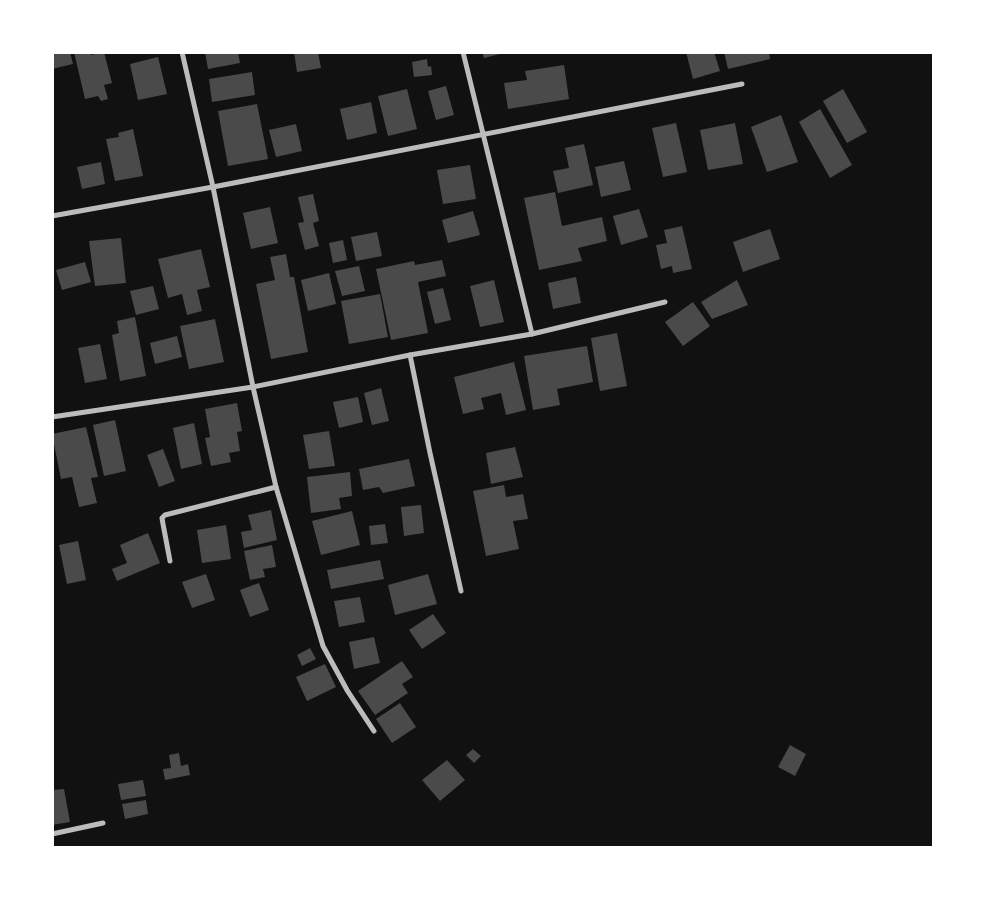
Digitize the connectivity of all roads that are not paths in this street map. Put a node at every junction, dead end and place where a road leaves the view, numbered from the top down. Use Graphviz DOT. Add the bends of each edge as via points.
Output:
graph roads {
  1 [pos="182,52"];
  2 [pos="463,52"];
  3 [pos="742,84"];
  4 [pos="483,134"];
  5 [pos="213,188"];
  6 [pos="52,216"];
  7 [pos="665,302"];
  8 [pos="532,334"];
  9 [pos="410,355"];
  10 [pos="253,387"];
  11 [pos="52,418"];
  12 [pos="276,486"];
  13 [pos="170,561"];
  14 [pos="461,591"];
  15 [pos="374,731"];
  16 [pos="103,823"];
  17 [pos="52,834"];
  1 -- 5 [label="street"];
  2 -- 4 [label="street"];
  3 -- 4 [label="street"];
  4 -- 5 [label="street"];
  4 -- 8 [label="street"];
  5 -- 6 [label="street"];
  5 -- 10 [label="street"];
  7 -- 8 [label="street"];
  8 -- 9 [label="street"];
  9 -- 10 [label="street"];
  9 -- 14 [label="street"];
  10 -- 11 [label="street"];
  10 -- 12 [label="street"];
  12 -- 13 [label="street" via="162,518"];
  12 -- 15 [label="street" via="323,646"];
  16 -- 17 [label="street"];
}
